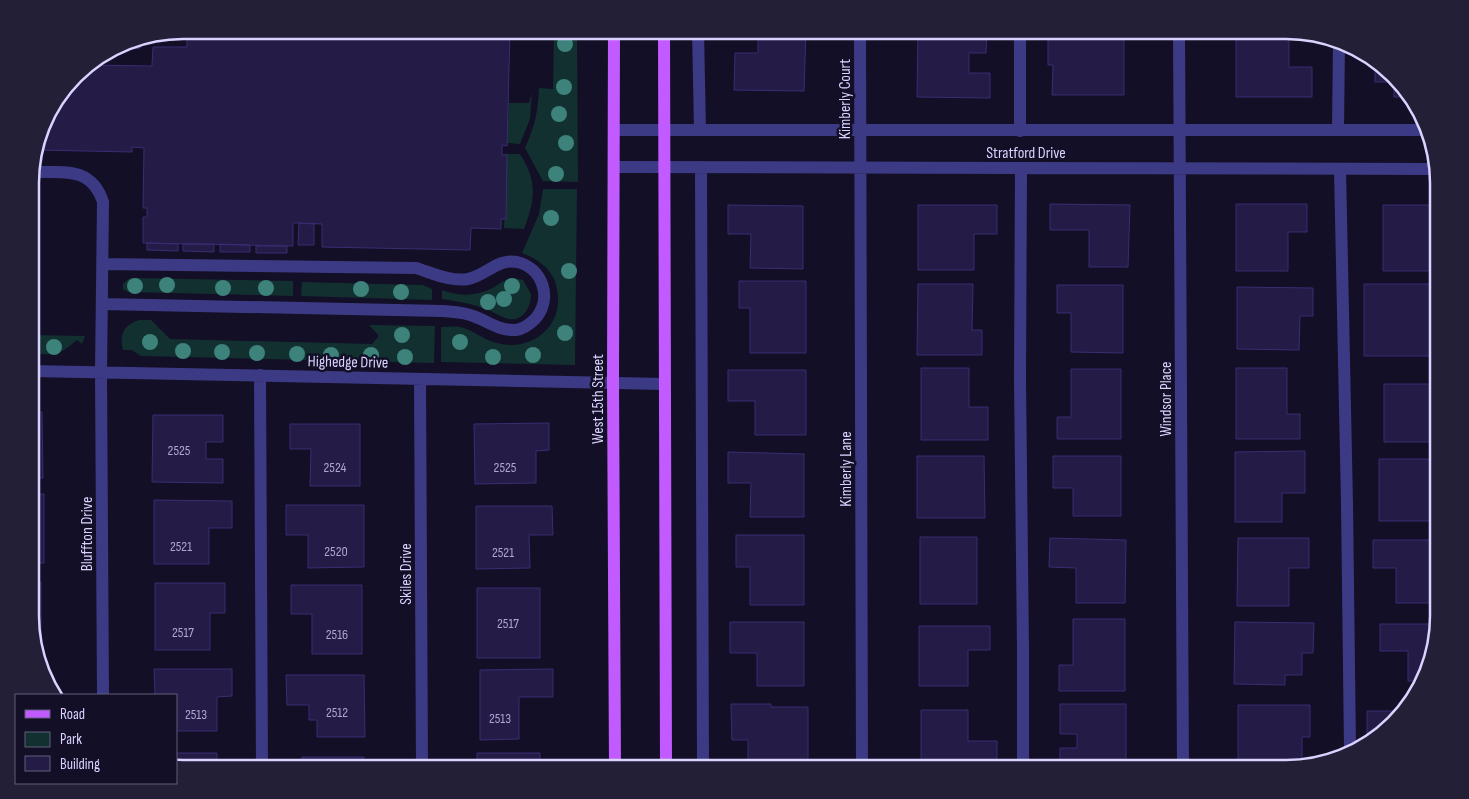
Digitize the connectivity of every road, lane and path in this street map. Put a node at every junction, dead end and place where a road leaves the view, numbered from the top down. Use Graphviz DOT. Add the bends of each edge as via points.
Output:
graph roads {
  1 [pos="614,39"];
  2 [pos="664,39"];
  3 [pos="698,39"];
  4 [pos="860,39"];
  5 [pos="1020,39"];
  6 [pos="1179,39"];
  7 [pos="1339,49"];
  8 [pos="614,130"];
  9 [pos="664,130"];
  10 [pos="700,130"];
  11 [pos="860,130"];
  12 [pos="1179,130"];
  13 [pos="1338,130"];
  14 [pos="1420,130"];
  15 [pos="1020,131"];
  16 [pos="664,167"];
  17 [pos="614,168"];
  18 [pos="701,168"];
  19 [pos="1021,168"];
  20 [pos="860,169"];
  21 [pos="1180,169"];
  22 [pos="1340,169"];
  23 [pos="1429,169"];
  24 [pos="39,172"];
  25 [pos="103,264"];
  26 [pos="102,304"];
  27 [pos="39,371"];
  28 [pos="101,372"];
  29 [pos="260,376"];
  30 [pos="420,379"];
  31 [pos="613,382"];
  32 [pos="664,384"];
  33 [pos="102,694"];
  34 [pos="1350,745"];
  35 [pos="262,760"];
  36 [pos="422,760"];
  37 [pos="615,760"];
  38 [pos="666,760"];
  39 [pos="703,760"];
  40 [pos="862,760"];
  41 [pos="1023,760"];
  42 [pos="1183,760"];
  1 -- 8 [label="main road, West 15th Street"];
  2 -- 9 [label="main road"];
  3 -- 10 [label="street"];
  4 -- 11 [label="street, Kimberly Court"];
  5 -- 15 [label="street"];
  6 -- 12 [label="street, Windsor Place"];
  7 -- 13 [label="street"];
  8 -- 9 [label="street, Stratford Drive"];
  8 -- 17 [label="main road, West 15th Street"];
  9 -- 10 [label="street, Stratford Drive"];
  9 -- 16 [label="main road"];
  10 -- 11 [label="street, Stratford Drive"];
  11 -- 15 [label="street, Stratford Drive"];
  11 -- 20 [label="street, Kimberly Court"];
  12 -- 13 [label="street, Stratford Drive"];
  12 -- 15 [label="street, Stratford Drive"];
  12 -- 21 [label="street, Windsor Place"];
  13 -- 14 [label="street, Stratford Drive"];
  16 -- 17 [label="street, Stratford Drive"];
  16 -- 18 [label="street, Stratford Drive"];
  16 -- 32 [label="main road"];
  17 -- 31 [label="main road, West 15th Street"];
  18 -- 20 [label="street, Stratford Drive"];
  18 -- 39 [label="street"];
  19 -- 20 [label="street, Stratford Drive"];
  19 -- 21 [label="street, Stratford Drive"];
  19 -- 41 [label="street"];
  20 -- 40 [label="street, Kimberly Lane"];
  21 -- 22 [label="street, Stratford Drive"];
  21 -- 42 [label="street, Windsor Place"];
  22 -- 23 [label="street, Stratford Drive"];
  22 -- 34 [label="street"];
  24 -- 25 [label="street, Bluffton Drive" via="79,173 99,190 103,202"];
  25 -- 26 [label="street, Bluffton Drive"];
  25 -- 26 [label="street" via="416,268 457,280 483,274 506,261 532,270 541,281 545,295 541,311 530,324 518,330 502,330 462,312"];
  26 -- 28 [label="street, Bluffton Drive"];
  27 -- 28 [label="street, Highedge Drive"];
  28 -- 29 [label="street, Highedge Drive"];
  28 -- 33 [label="street, Bluffton Drive"];
  29 -- 30 [label="street, Highedge Drive"];
  29 -- 35 [label="street"];
  30 -- 31 [label="street, Highedge Drive"];
  30 -- 36 [label="street, Skiles Drive"];
  31 -- 32 [label="street, Highedge Drive"];
  31 -- 37 [label="main road, West 15th Street"];
  32 -- 38 [label="main road"];
}
